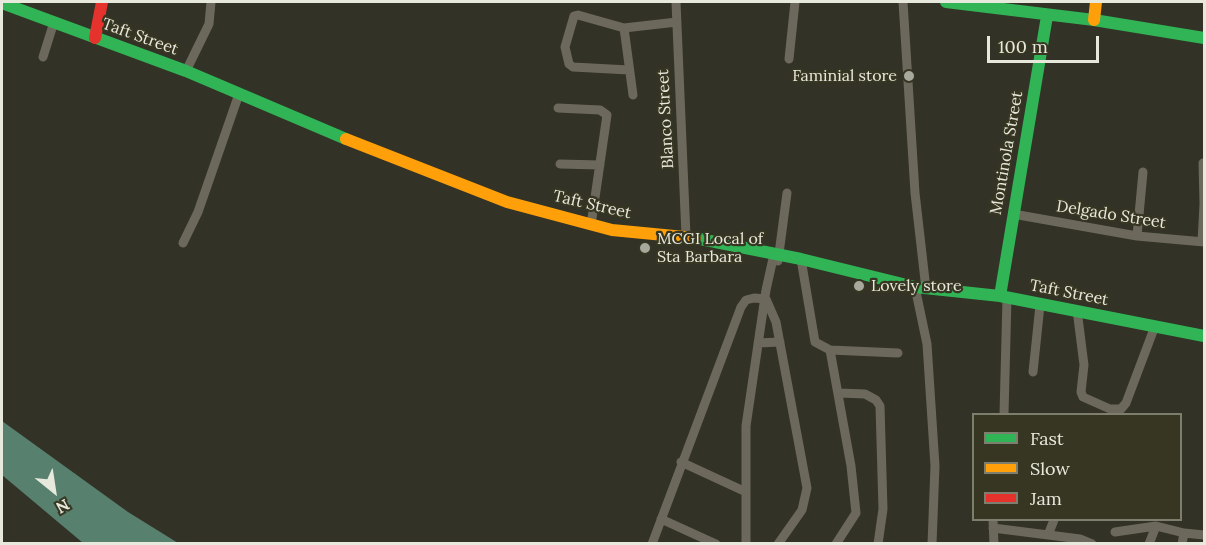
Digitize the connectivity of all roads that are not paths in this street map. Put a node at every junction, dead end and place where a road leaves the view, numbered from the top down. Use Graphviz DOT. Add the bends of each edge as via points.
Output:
graph roads {
  1 [pos="102,2"];
  2 [pos="212,2"];
  3 [pos="676,2"];
  4 [pos="795,2"];
  5 [pos="903,2"];
  6 [pos="946,2"];
  7 [pos="1096,2"];
  8 [pos="2,3"];
  9 [pos="1047,16"];
  10 [pos="1094,20"];
  11 [pos="54,22"];
  12 [pos="677,22"];
  13 [pos="624,28"];
  14 [pos="95,38"];
  15 [pos="1204,38"];
  16 [pos="43,57"];
  17 [pos="789,59"];
  18 [pos="629,70"];
  19 [pos="186,71"];
  20 [pos="239,94"];
  21 [pos="633,95"];
  22 [pos="558,108"];
  23 [pos="1203,163"];
  24 [pos="560,164"];
  25 [pos="600,165"];
  26 [pos="1143,172"];
  27 [pos="787,193"];
  28 [pos="1013,214"];
  29 [pos="591,225"];
  30 [pos="686,236"];
  31 [pos="1137,236"];
  32 [pos="1203,242"];
  33 [pos="183,243"];
  34 [pos="776,255"];
  35 [pos="801,259"];
  36 [pos="921,288"];
  37 [pos="1004,297"];
  38 [pos="766,299"];
  39 [pos="1040,305"];
  40 [pos="1077,310"];
  41 [pos="1155,326"];
  42 [pos="1204,336"];
  43 [pos="780,342"];
  44 [pos="758,343"];
  45 [pos="830,350"];
  46 [pos="898,353"];
  47 [pos="1033,372"];
  48 [pos="839,393"];
  49 [pos="1004,413"];
  50 [pos="681,462"];
  51 [pos="746,492"];
  52 [pos="661,519"];
  53 [pos="1053,521"];
  54 [pos="993,524"];
  55 [pos="1155,526"];
  56 [pos="1115,532"];
  57 [pos="1184,533"];
  58 [pos="1048,535"];
  59 [pos="1204,535"];
  60 [pos="652,543"];
  61 [pos="716,543"];
  62 [pos="746,543"];
  63 [pos="778,543"];
  64 [pos="836,543"];
  65 [pos="878,543"];
  66 [pos="932,543"];
  67 [pos="994,543"];
  68 [pos="1092,543"];
  69 [pos="1149,543"];
  70 [pos="1182,543"];
  1 -- 14 [label="main road"];
  2 -- 19 [label="street" via="209,24"];
  3 -- 12 [label="street, Blanco Street"];
  4 -- 17 [label="street"];
  5 -- 36 [label="street"];
  6 -- 9 [label="main road"];
  7 -- 10 [label="main road"];
  8 -- 11 [label="main road, Taft Street"];
  9 -- 10 [label="main road"];
  9 -- 28 [label="main road, Montinola Street"];
  10 -- 15 [label="main road"];
  11 -- 14 [label="main road, Taft Street"];
  11 -- 16 [label="street"];
  12 -- 13 [label="street"];
  12 -- 30 [label="street, Blanco Street"];
  13 -- 18 [label="street"];
  13 -- 18 [label="street" via="574,16 565,47 573,67"];
  14 -- 19 [label="main road, Taft Street"];
  18 -- 21 [label="street"];
  19 -- 20 [label="main road, Taft Street"];
  20 -- 29 [label="main road, Taft Street" via="407,164 507,201"];
  20 -- 33 [label="street" via="198,212"];
  22 -- 25 [label="street" via="607,115"];
  23 -- 32 [label="street"];
  24 -- 25 [label="street"];
  25 -- 29 [label="street"];
  26 -- 31 [label="street"];
  27 -- 34 [label="street"];
  28 -- 31 [label="street, Delgado Street"];
  28 -- 37 [label="main road, Montinola Street"];
  29 -- 30 [label="main road, Taft Street"];
  30 -- 34 [label="main road, Taft Street"];
  31 -- 32 [label="street, Delgado Street"];
  34 -- 35 [label="main road, Taft Street"];
  34 -- 38 [label="street" via="774,286"];
  35 -- 36 [label="main road, Taft Street"];
  35 -- 45 [label="street" via="815,342"];
  36 -- 37 [label="main road, Taft Street"];
  36 -- 66 [label="street" via="935,466"];
  37 -- 39 [label="main road, Taft Street"];
  37 -- 49 [label="street"];
  38 -- 43 [label="street"];
  38 -- 44 [label="street"];
  38 -- 50 [label="street" via="746,300 741,307"];
  39 -- 40 [label="main road, Taft Street"];
  39 -- 47 [label="street"];
  40 -- 41 [label="main road, Taft Street"];
  40 -- 41 [label="street" via="1084,365 1081,392 1083,398 1110,409 1121,409 1126,403"];
  41 -- 42 [label="main road, Taft Street"];
  43 -- 44 [label="street"];
  43 -- 63 [label="street" via="807,489 802,510"];
  44 -- 51 [label="street" via="746,426"];
  45 -- 46 [label="street"];
  45 -- 48 [label="street"];
  48 -- 64 [label="street" via="856,513"];
  48 -- 65 [label="street" via="865,394 880,406 883,509"];
  50 -- 51 [label="street"];
  50 -- 52 [label="street"];
  51 -- 62 [label="street"];
  52 -- 60 [label="street"];
  52 -- 61 [label="street"];
  53 -- 58 [label="street"];
  54 -- 58 [label="street"];
  54 -- 67 [label="street"];
  55 -- 56 [label="street"];
  55 -- 57 [label="street"];
  55 -- 69 [label="street"];
  57 -- 59 [label="street"];
  57 -- 70 [label="street"];
  58 -- 68 [label="street"];
}
